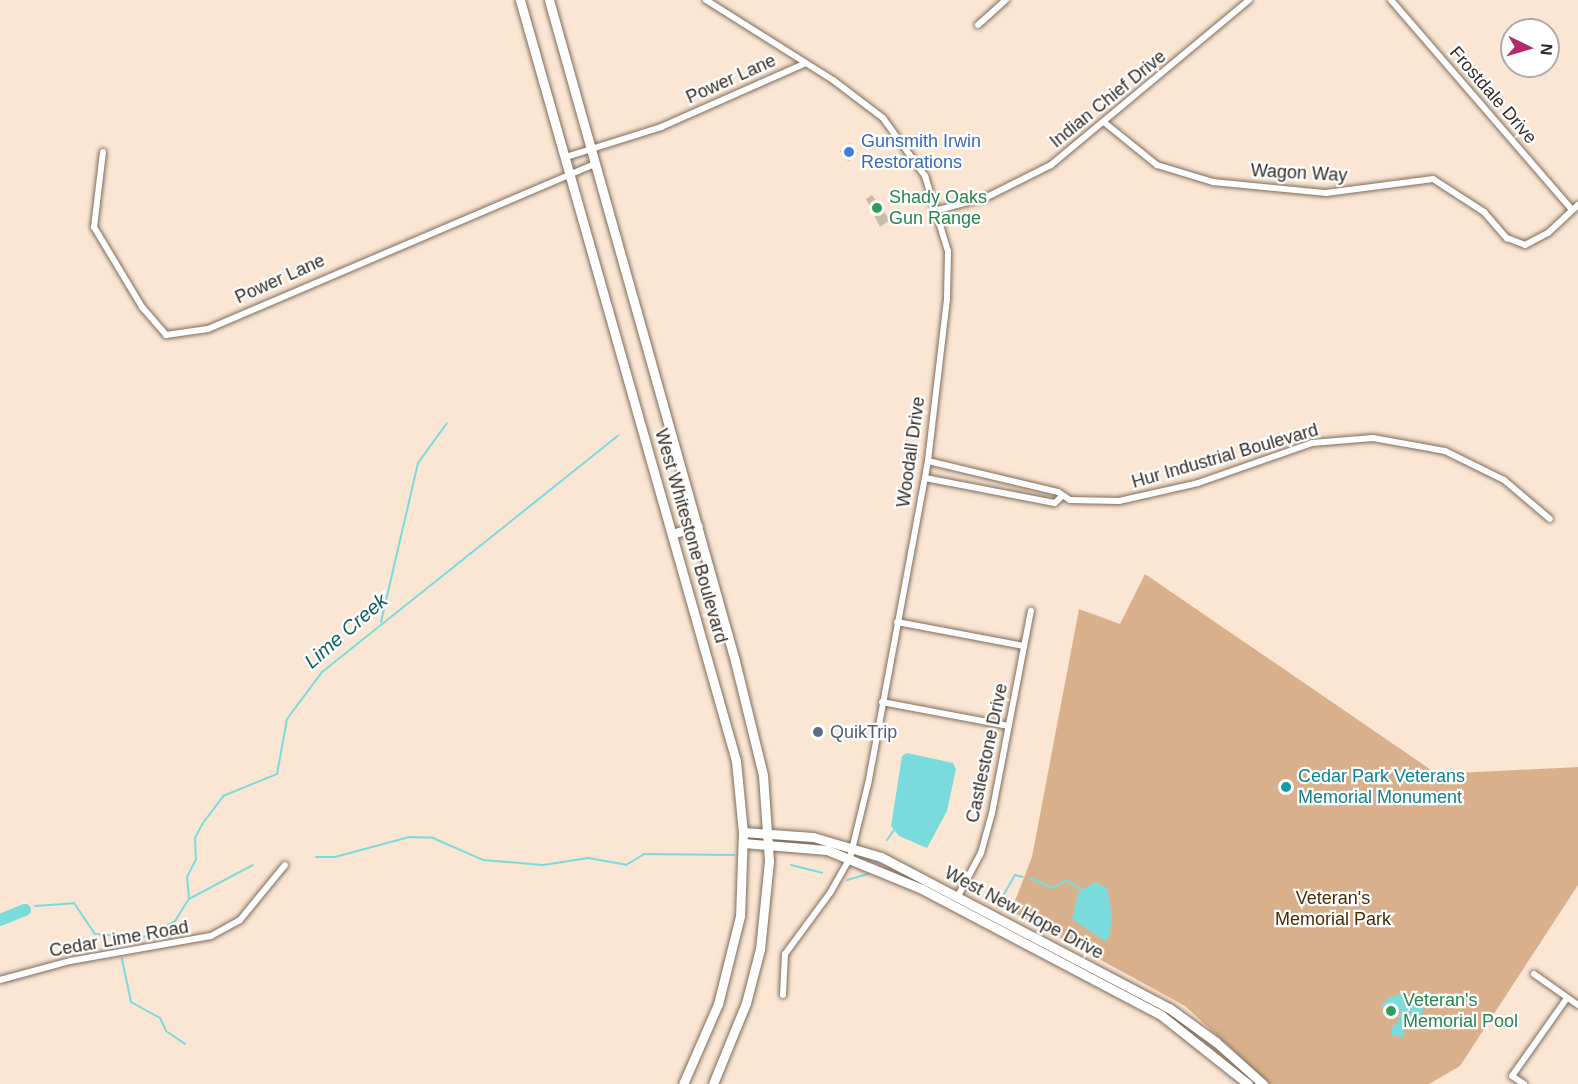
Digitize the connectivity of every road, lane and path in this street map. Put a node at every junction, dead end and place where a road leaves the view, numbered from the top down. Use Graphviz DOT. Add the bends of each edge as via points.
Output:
graph roads {
  1 [pos="520,0"];
  2 [pos="549,0"];
  3 [pos="706,0"];
  4 [pos="1006,0"];
  5 [pos="1249,0"];
  6 [pos="1391,0"];
  7 [pos="978,25"];
  8 [pos="806,63"];
  9 [pos="1105,123"];
  10 [pos="591,150"];
  11 [pos="103,152"];
  12 [pos="566,157"];
  13 [pos="595,164"];
  14 [pos="571,174"];
  15 [pos="1575,207"];
  16 [pos="938,210"];
  17 [pos="928,461"];
  18 [pos="925,478"];
  19 [pos="1061,497"];
  20 [pos="1550,519"];
  21 [pos="698,526"];
  22 [pos="672,534"];
  23 [pos="1031,611"];
  24 [pos="897,622"];
  25 [pos="1024,646"];
  26 [pos="882,702"];
  27 [pos="1009,726"];
  28 [pos="768,831"];
  29 [pos="743,832"];
  30 [pos="743,843"];
  31 [pos="769,843"];
  32 [pos="853,845"];
  33 [pos="850,858"];
  34 [pos="285,865"];
  35 [pos="958,896"];
  36 [pos="1534,974"];
  37 [pos="0,980"];
  38 [pos="783,995"];
  39 [pos="1567,998"];
  40 [pos="1578,1005"];
  41 [pos="1260,1083"];
  42 [pos="683,1084"];
  43 [pos="712,1084"];
  44 [pos="1247,1084"];
  45 [pos="1524,1084"];
  1 -- 12 [label="main road, West Whitestone Boulevard"];
  2 -- 10 [label="main road, West Whitestone Boulevard"];
  3 -- 8 [label="street, Woodall Drive"];
  4 -- 7 [label="street"];
  5 -- 9 [label="street, Indian Chief Drive"];
  6 -- 15 [label="street, Frostdale Drive"];
  8 -- 10 [label="street, Power Lane" via="661,127"];
  8 -- 16 [label="street, Woodall Drive" via="883,118 925,176"];
  9 -- 15 [label="street, Wagon Way" via="1157,165 1214,182 1326,193 1433,179 1484,212 1507,238 1525,245 1548,233"];
  9 -- 16 [label="street, Indian Chief Drive" via="1051,165 987,197"];
  10 -- 12 [label="street, Power Lane"];
  10 -- 13 [label="main road, West Whitestone Boulevard"];
  11 -- 14 [label="street, Power Lane" via="94,226 142,307 166,335 207,329"];
  12 -- 14 [label="main road, West Whitestone Boulevard"];
  13 -- 14 [label="street, Power Lane"];
  13 -- 21 [label="main road, West Whitestone Boulevard"];
  14 -- 22 [label="main road, West Whitestone Boulevard"];
  16 -- 17 [label="street, Woodall Drive" via="949,274"];
  17 -- 18 [label="street, Woodall Drive"];
  17 -- 19 [label="street, Hur Industrial Boulevard" via="1058,492"];
  18 -- 19 [label="street" via="1055,503"];
  18 -- 24 [label="street, Woodall Drive"];
  19 -- 20 [label="street, Hur Industrial Boulevard" via="1119,501 1149,496 1312,443 1373,438 1445,451 1504,480"];
  21 -- 22 [label="main road"];
  21 -- 28 [label="main road, West Whitestone Boulevard" via="751,720"];
  22 -- 29 [label="main road, West Whitestone Boulevard" via="727,718"];
  23 -- 25 [label="street, Castlestone Drive"];
  24 -- 25 [label="street"];
  24 -- 26 [label="street, Woodall Drive"];
  25 -- 27 [label="street, Castlestone Drive"];
  26 -- 27 [label="street"];
  26 -- 32 [label="street, Woodall Drive"];
  27 -- 35 [label="street, Castlestone Drive" via="981,853"];
  28 -- 29 [label="main road, West New Hope Drive"];
  28 -- 31 [label="main road, West Whitestone Boulevard"];
  28 -- 32 [label="main road, West New Hope Drive"];
  29 -- 30 [label="main road, West Whitestone Boulevard"];
  30 -- 31 [label="main road, West New Hope Drive"];
  30 -- 42 [label="main road, West Whitestone Boulevard" via="740,916 732,954 718,1004"];
  31 -- 33 [label="main road, West New Hope Drive" via="810,846"];
  31 -- 43 [label="main road, West Whitestone Boulevard" via="767,900 753,980"];
  32 -- 33 [label="street, Woodall Drive"];
  32 -- 35 [label="main road, West New Hope Drive"];
  33 -- 38 [label="street, Woodall Drive" via="830,893 785,954"];
  33 -- 44 [label="main road, West New Hope Drive" via="922,890 1161,1015"];
  34 -- 37 [label="street, Cedar Lime Road" via="240,920 211,936 70,961"];
  35 -- 41 [label="main road, West New Hope Drive" via="1169,1008"];
  36 -- 39 [label="street"];
  39 -- 40 [label="street"];
  39 -- 45 [label="street" via="1512,1076"];
  41 -- 44 [label="street"];
}
